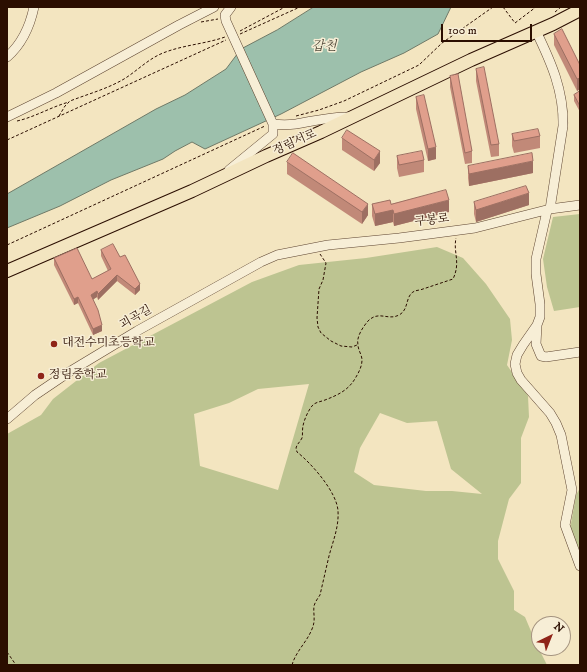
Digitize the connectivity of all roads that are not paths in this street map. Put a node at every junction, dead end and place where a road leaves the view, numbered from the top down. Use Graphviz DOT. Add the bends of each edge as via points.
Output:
graph roads {
  1 [pos="34,7"];
  2 [pos="214,7"];
  3 [pos="231,7"];
  4 [pos="580,10"];
  5 [pos="536,31"];
  6 [pos="7,57"];
  7 [pos="352,117"];
  8 [pos="10,119"];
  9 [pos="272,123"];
  10 [pos="225,175"];
  11 [pos="580,205"];
  12 [pos="549,210"];
  13 [pos="286,253"];
  14 [pos="7,271"];
  15 [pos="537,325"];
  16 [pos="580,352"];
  17 [pos="7,419"];
  18 [pos="580,566"];
  1 -- 6 [label="street" via="27,30"];
  2 -- 8 [label="street"];
  3 -- 9 [label="street" via="225,15 226,21"];
  4 -- 5 [label="main road, 정림서로"];
  5 -- 7 [label="main road, 정림서로"];
  5 -- 12 [label="street" via="557,79 564,112"];
  7 -- 9 [label="street" via="340,116 296,124"];
  7 -- 10 [label="main road, 정림서로"];
  9 -- 10 [label="street" via="273,134"];
  10 -- 14 [label="main road, 정림서로"];
  11 -- 12 [label="street, 구봉로"];
  12 -- 13 [label="street, 구봉로" via="475,228 315,247"];
  12 -- 15 [label="street" via="536,259 540,304"];
  13 -- 17 [label="street, 괴곡길" via="261,262 94,356 35,395"];
  15 -- 16 [label="street" via="536,344 541,356"];
  15 -- 18 [label="street" via="523,344 515,364 521,380 550,413 561,435 572,490 565,525"];
}
